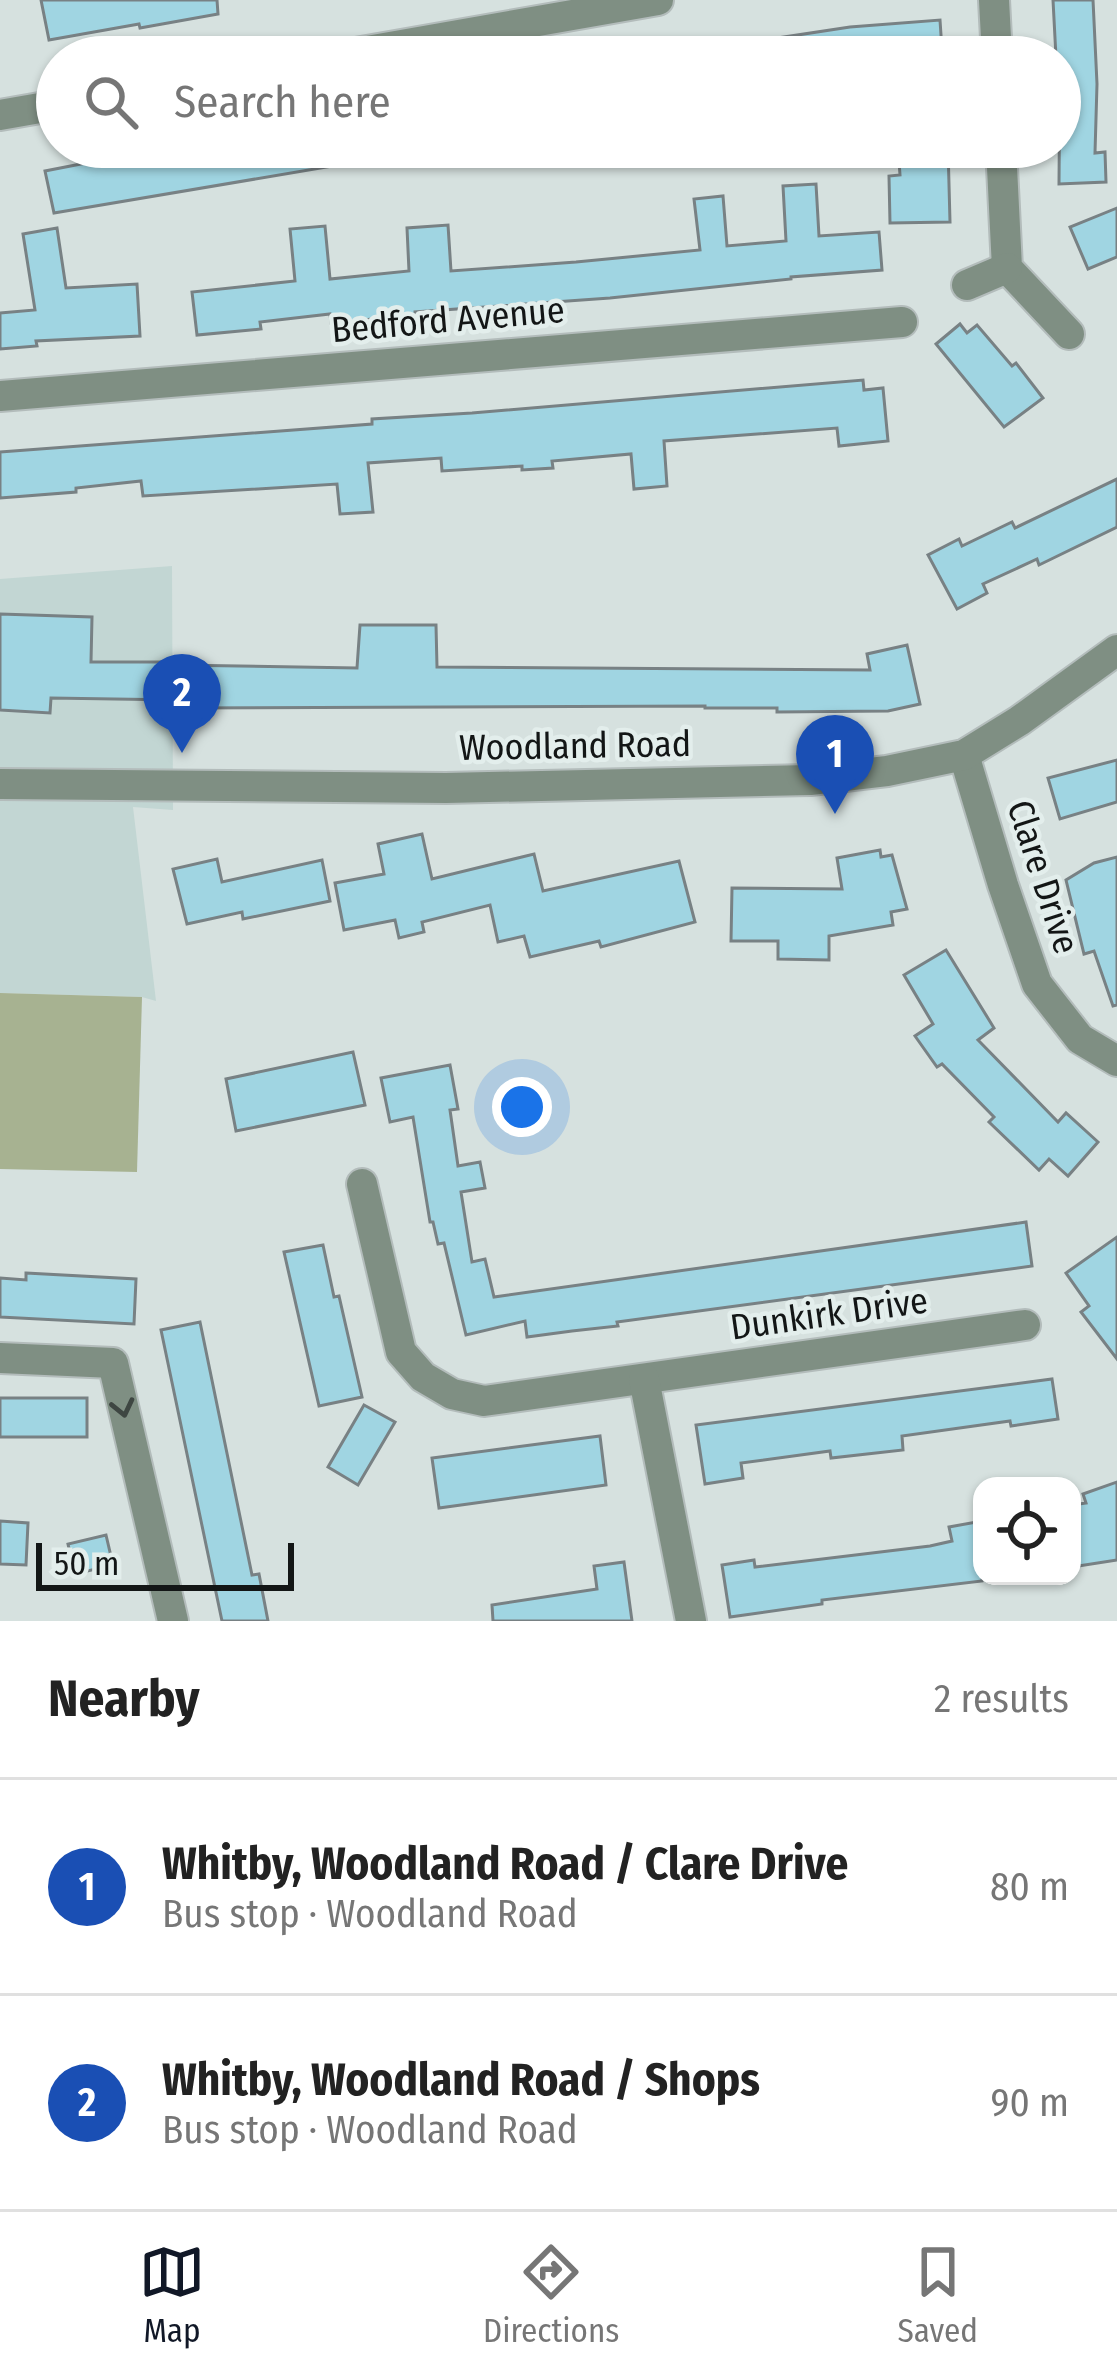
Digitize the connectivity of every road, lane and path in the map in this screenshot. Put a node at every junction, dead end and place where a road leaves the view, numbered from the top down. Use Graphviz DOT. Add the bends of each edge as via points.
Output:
graph roads {
  1 [pos="658,0"];
  2 [pos="994,0"];
  3 [pos="453,36"];
  4 [pos="996,36"];
  5 [pos="36,109"];
  6 [pos="0,115"];
  7 [pos="1002,168"];
  8 [pos="1007,268"];
  9 [pos="968,285"];
  10 [pos="902,322"];
  11 [pos="1069,334"];
  12 [pos="0,396"];
  13 [pos="1117,650"];
  14 [pos="964,755"];
  15 [pos="0,784"];
  16 [pos="1117,1061"];
  17 [pos="362,1184"];
  18 [pos="1025,1325"];
  19 [pos="0,1358"];
  20 [pos="644,1379"];
  21 [pos="173,1621"];
  22 [pos="691,1621"];
  1 -- 3 [label="street"];
  2 -- 4 [label="street"];
  5 -- 6 [label="street"];
  7 -- 8 [label="street"];
  8 -- 9 [label="street"];
  8 -- 11 [label="street"];
  10 -- 12 [label="street, Bedford Avenue"];
  13 -- 14 [label="street, Woodland Road"];
  14 -- 15 [label="street, Woodland Road" via="810,780 446,788"];
  14 -- 16 [label="street, Clare Drive" via="1037,984 1080,1039"];
  17 -- 20 [label="street, Dunkirk Drive" via="400,1352 423,1377 484,1401"];
  18 -- 20 [label="street, Dunkirk Drive"];
  19 -- 21 [label="street, one-way" via="113,1363"];
  20 -- 22 [label="street"];
}
